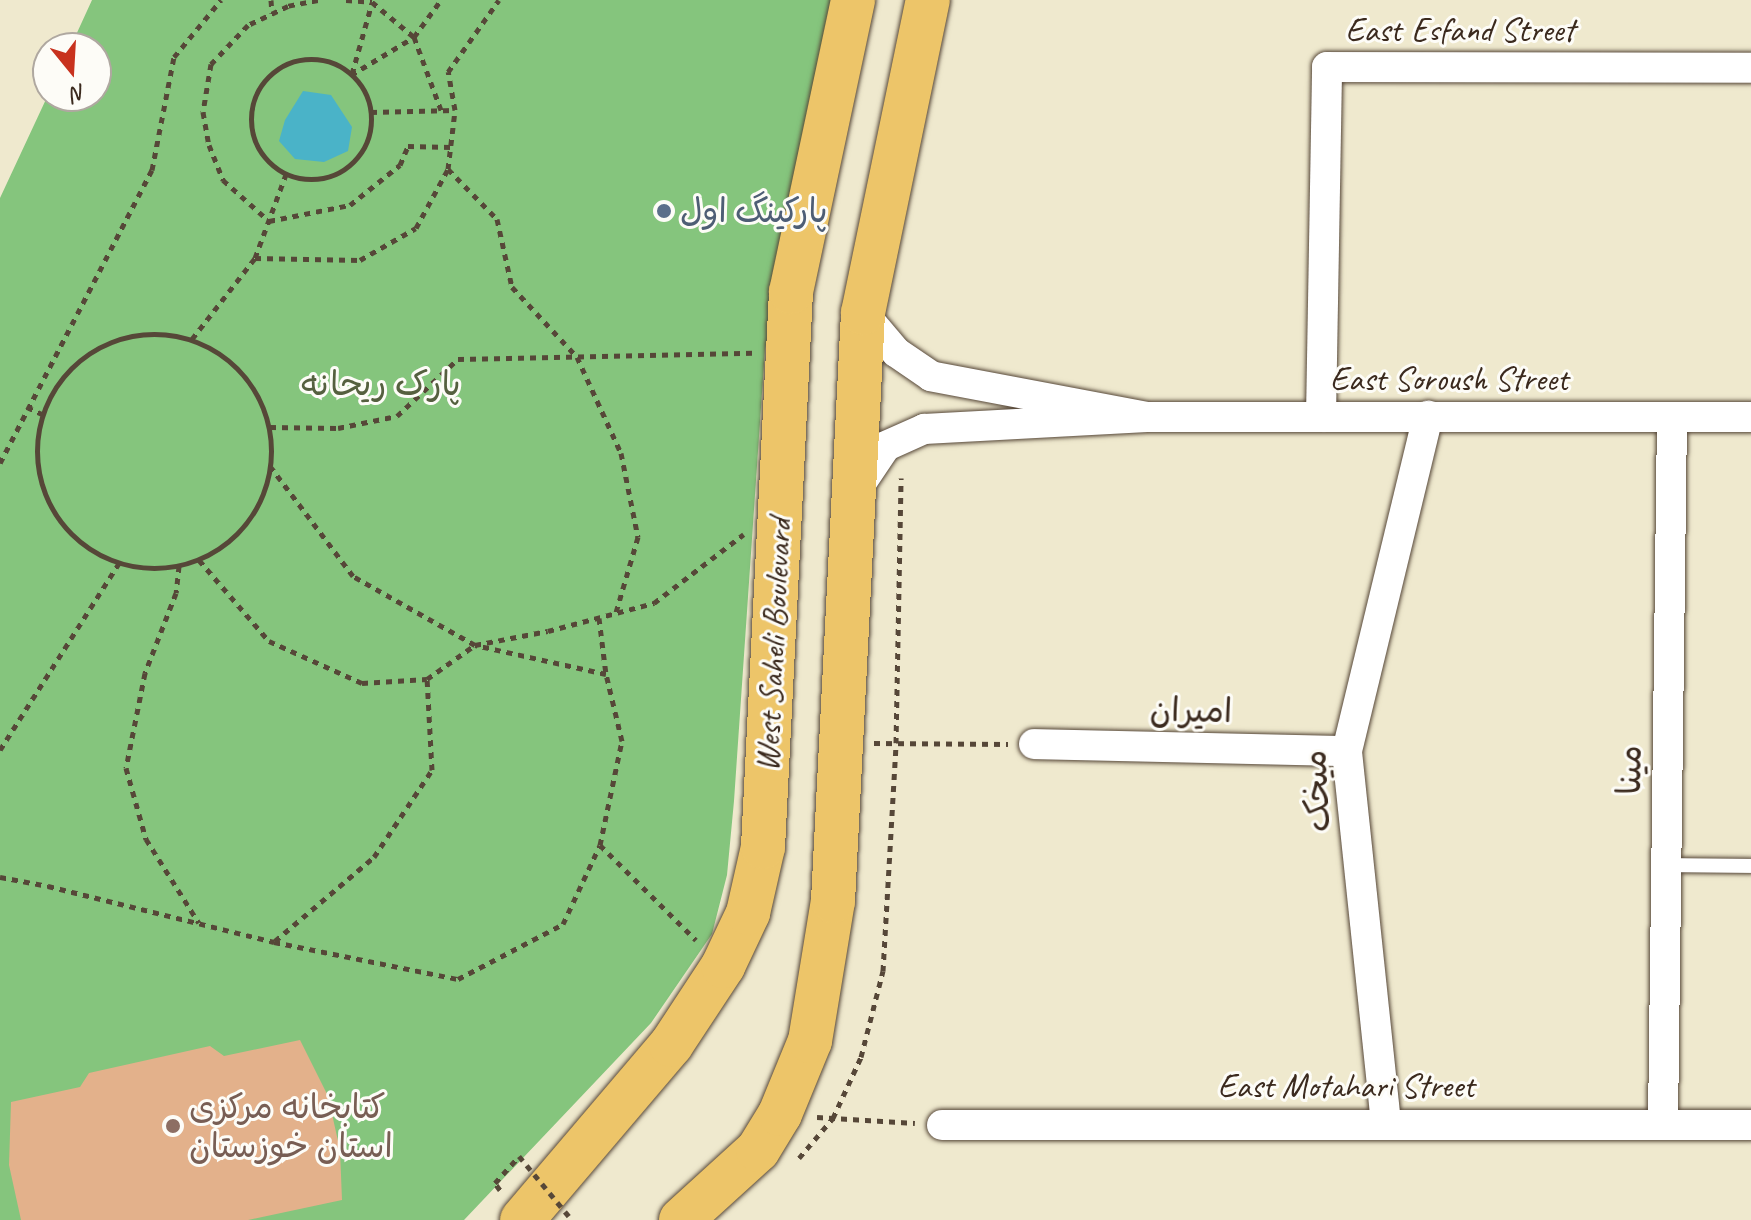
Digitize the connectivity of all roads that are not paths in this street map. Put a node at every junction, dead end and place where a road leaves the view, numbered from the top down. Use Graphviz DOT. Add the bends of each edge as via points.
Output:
graph roads {
  1 [pos="853,0"];
  2 [pos="928,0"];
  3 [pos="1751,68"];
  4 [pos="863,313"];
  5 [pos="1428,416"];
  6 [pos="1147,417"];
  7 [pos="1321,417"];
  8 [pos="1672,417"];
  9 [pos="1751,417"];
  10 [pos="854,494"];
  11 [pos="1034,744"];
  12 [pos="1347,751"];
  13 [pos="1666,865"];
  14 [pos="1751,866"];
  15 [pos="1386,1123"];
  16 [pos="1663,1124"];
  17 [pos="942,1125"];
  18 [pos="1751,1125"];
  19 [pos="522,1220"];
  20 [pos="681,1220"];
  1 -- 19 [label="main road, West Saheli Boulevard" via="791,292 763,847 748,913 723,966 671,1045"];
  2 -- 4 [label="main road"];
  3 -- 7 [label="street, East Esfand Street" via="1327,67"];
  4 -- 6 [label="street" via="896,352 931,376"];
  4 -- 10 [label="main road"];
  5 -- 7 [label="street, East Soroush Street"];
  5 -- 8 [label="street, East Soroush Street"];
  5 -- 12 [label="street, میخک"];
  6 -- 7 [label="street, East Soroush Street"];
  6 -- 10 [label="street" via="924,429 886,446"];
  8 -- 9 [label="street, East Soroush Street"];
  8 -- 13 [label="street, مینا"];
  10 -- 20 [label="main road" via="833,901 810,1041 780,1114 758,1150"];
  11 -- 12 [label="street, امیران"];
  12 -- 15 [label="street, میخک"];
  13 -- 14 [label="lane"];
  13 -- 16 [label="street, مینا"];
  15 -- 16 [label="street, East Motahari Street"];
  15 -- 17 [label="street, East Motahari Street"];
  16 -- 18 [label="street, East Motahari Street"];
}
